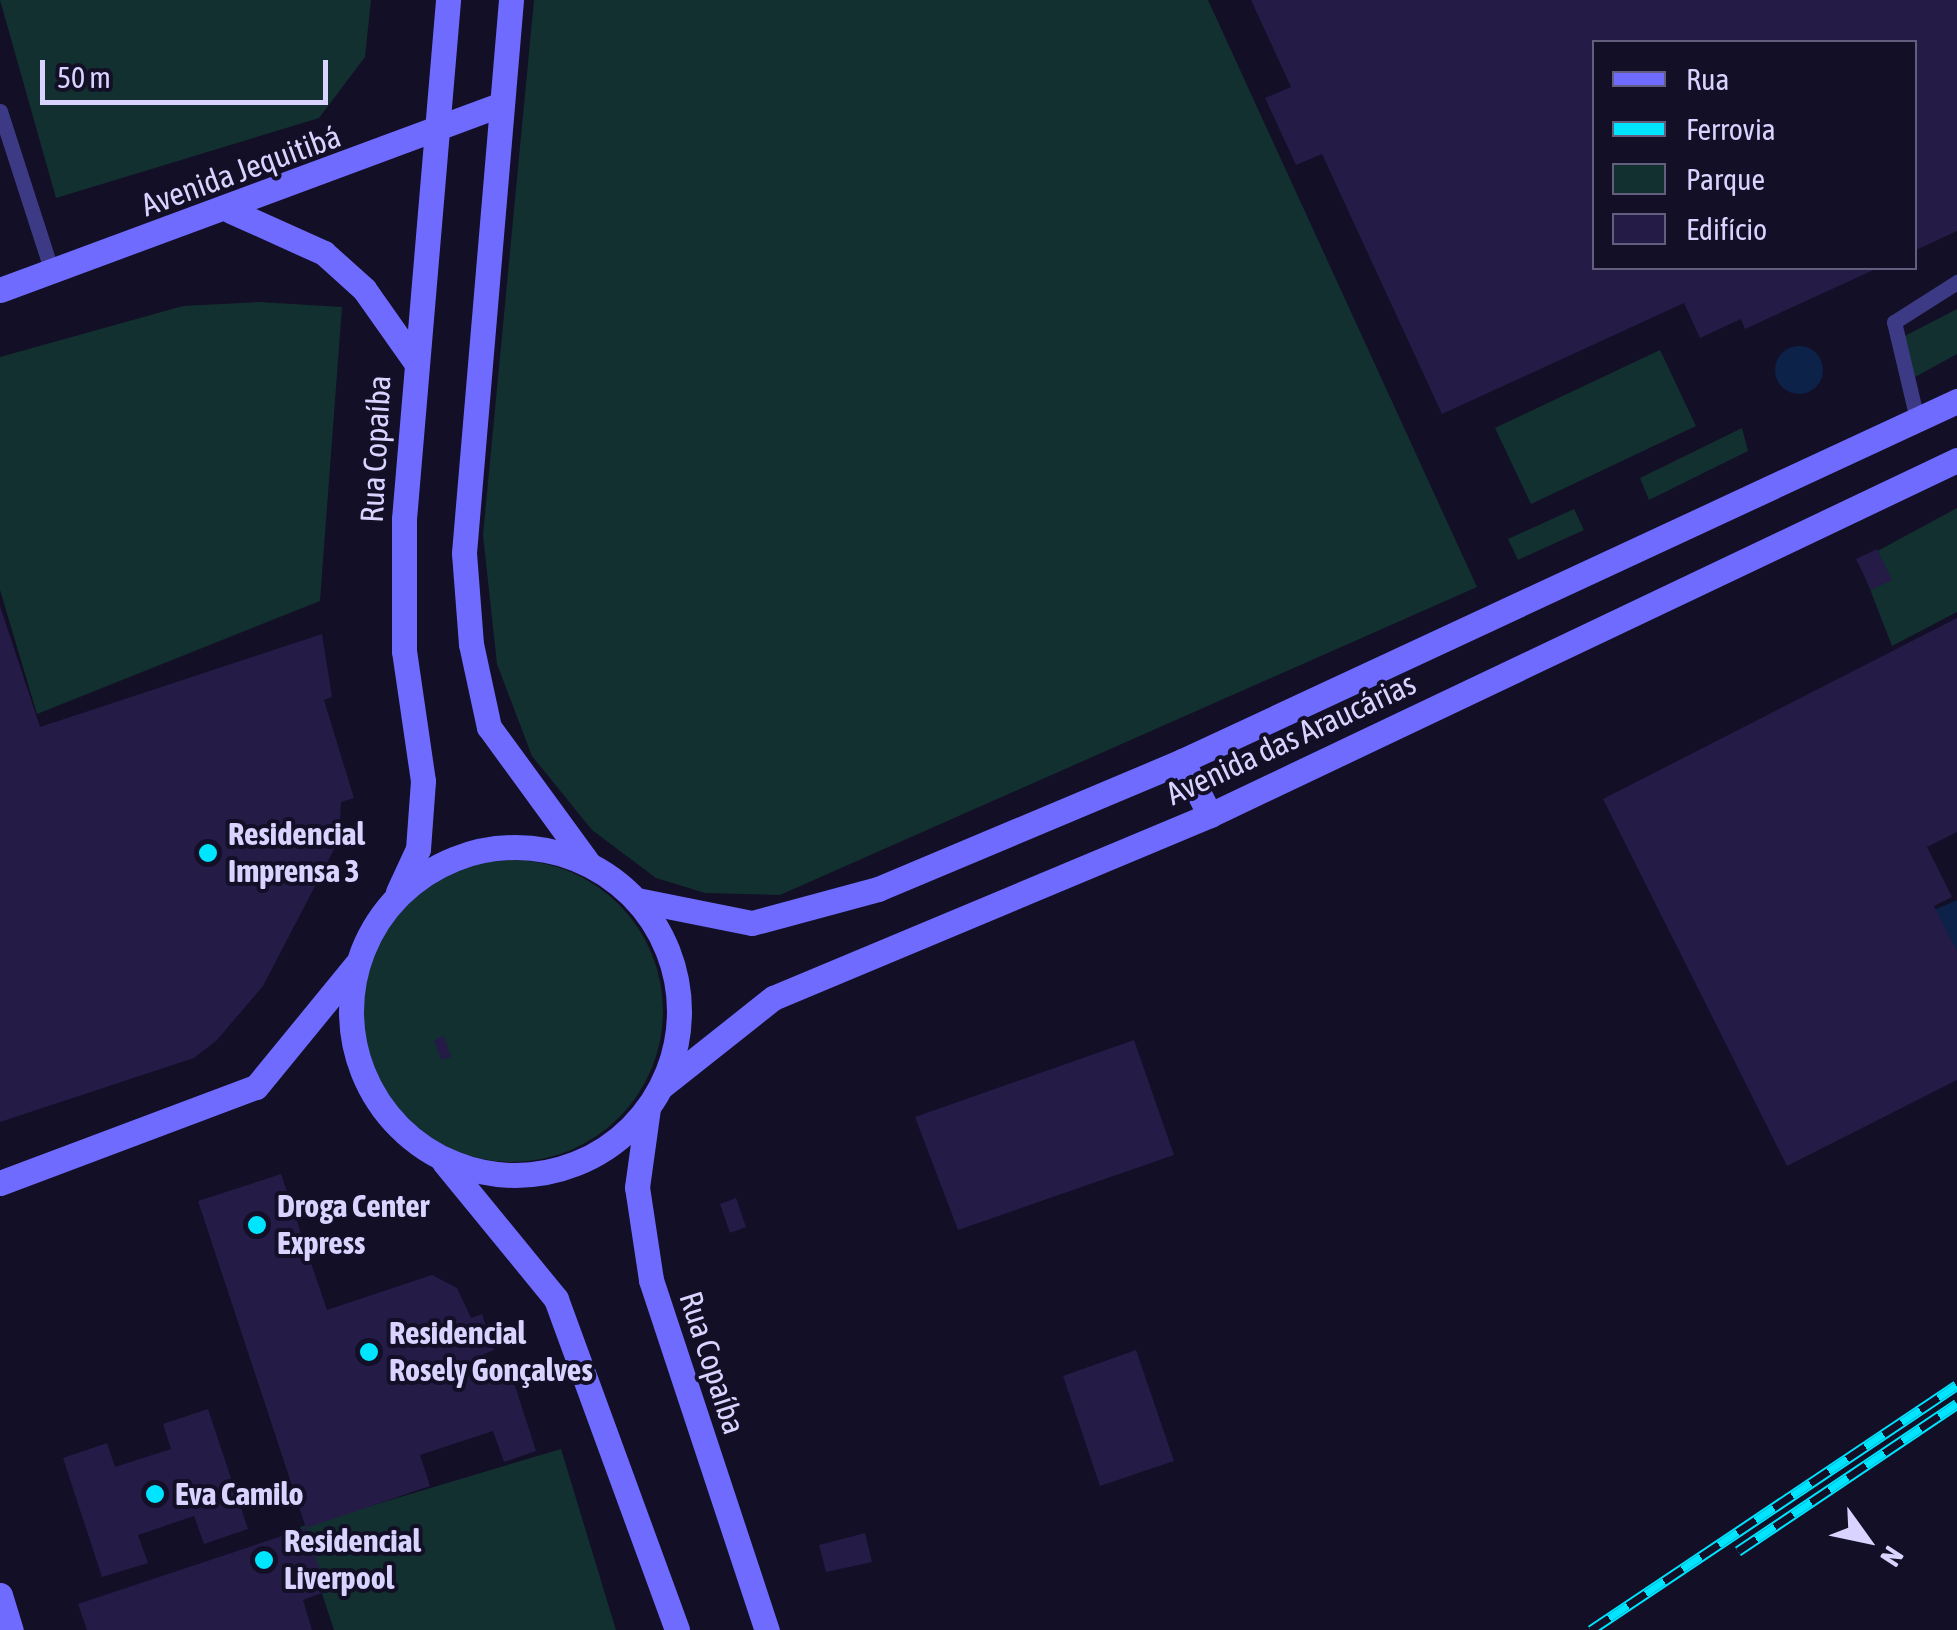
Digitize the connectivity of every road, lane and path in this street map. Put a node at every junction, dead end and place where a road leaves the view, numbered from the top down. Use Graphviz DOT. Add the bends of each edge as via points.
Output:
graph roads {
  1 [pos="448,0"];
  2 [pos="511,0"];
  3 [pos="502,104"];
  4 [pos="0,111"];
  5 [pos="434,134"];
  6 [pos="19,168"];
  7 [pos="0,174"];
  8 [pos="232,212"];
  9 [pos="52,272"];
  10 [pos="1957,282"];
  11 [pos="0,290"];
  12 [pos="414,360"];
  13 [pos="1957,401"];
  14 [pos="1917,419"];
  15 [pos="1957,460"];
  16 [pos="1182,761"];
  17 [pos="1210,815"];
  18 [pos="590,864"];
  19 [pos="396,896"];
  20 [pos="637,900"];
  21 [pos="356,965"];
  22 [pos="662,1086"];
  23 [pos="648,1108"];
  24 [pos="444,1162"];
  25 [pos="0,1183"];
  26 [pos="0,1595"];
  27 [pos="11,1630"];
  28 [pos="677,1630"];
  29 [pos="768,1630"];
  1 -- 5 [label="main road, Rua Copaíba"];
  2 -- 3 [label="main road"];
  3 -- 5 [label="main road, Avenida Jequitibá"];
  3 -- 18 [label="main road" via="464,553 471,644 489,727"];
  4 -- 6 [label="lane"];
  5 -- 8 [label="main road, Avenida Jequitibá"];
  5 -- 12 [label="main road, Rua Copaíba"];
  6 -- 7 [label="lane"];
  6 -- 9 [label="lane"];
  8 -- 9 [label="main road, Avenida Jequitibá"];
  8 -- 12 [label="main road" via="324,254 364,289"];
  9 -- 11 [label="main road, Avenida Jequitibá"];
  10 -- 14 [label="lane" via="1894,322"];
  12 -- 19 [label="main road, Rua Copaíba" via="404,651 423,780 418,849"];
  13 -- 14 [label="main road, Avenida das Araucárias"];
  14 -- 16 [label="main road, Avenida das Araucárias"];
  15 -- 17 [label="main road, Avenida das Araucárias"];
  16 -- 17 [label="main road"];
  16 -- 20 [label="main road, Avenida das Araucárias" via="804,914 752,923"];
  17 -- 22 [label="main road, Avenida das Araucárias" via="773,998"];
  18 -- 19 [label="main road" via="550,850 495,848 429,871"];
  18 -- 20 [label="main road"];
  19 -- 21 [label="main road"];
  20 -- 22 [label="main road" via="664,941 678,988 678,1038"];
  21 -- 24 [label="main road" via="350,1023 364,1080 396,1128"];
  21 -- 25 [label="main road" via="256,1087"];
  22 -- 23 [label="main road"];
  23 -- 24 [label="main road" via="608,1148 555,1172 498,1176"];
  23 -- 29 [label="main road, Rua Copaíba" via="638,1187 650,1280"];
  24 -- 28 [label="main road" via="563,1313"];
  26 -- 27 [label="main road"];
}
